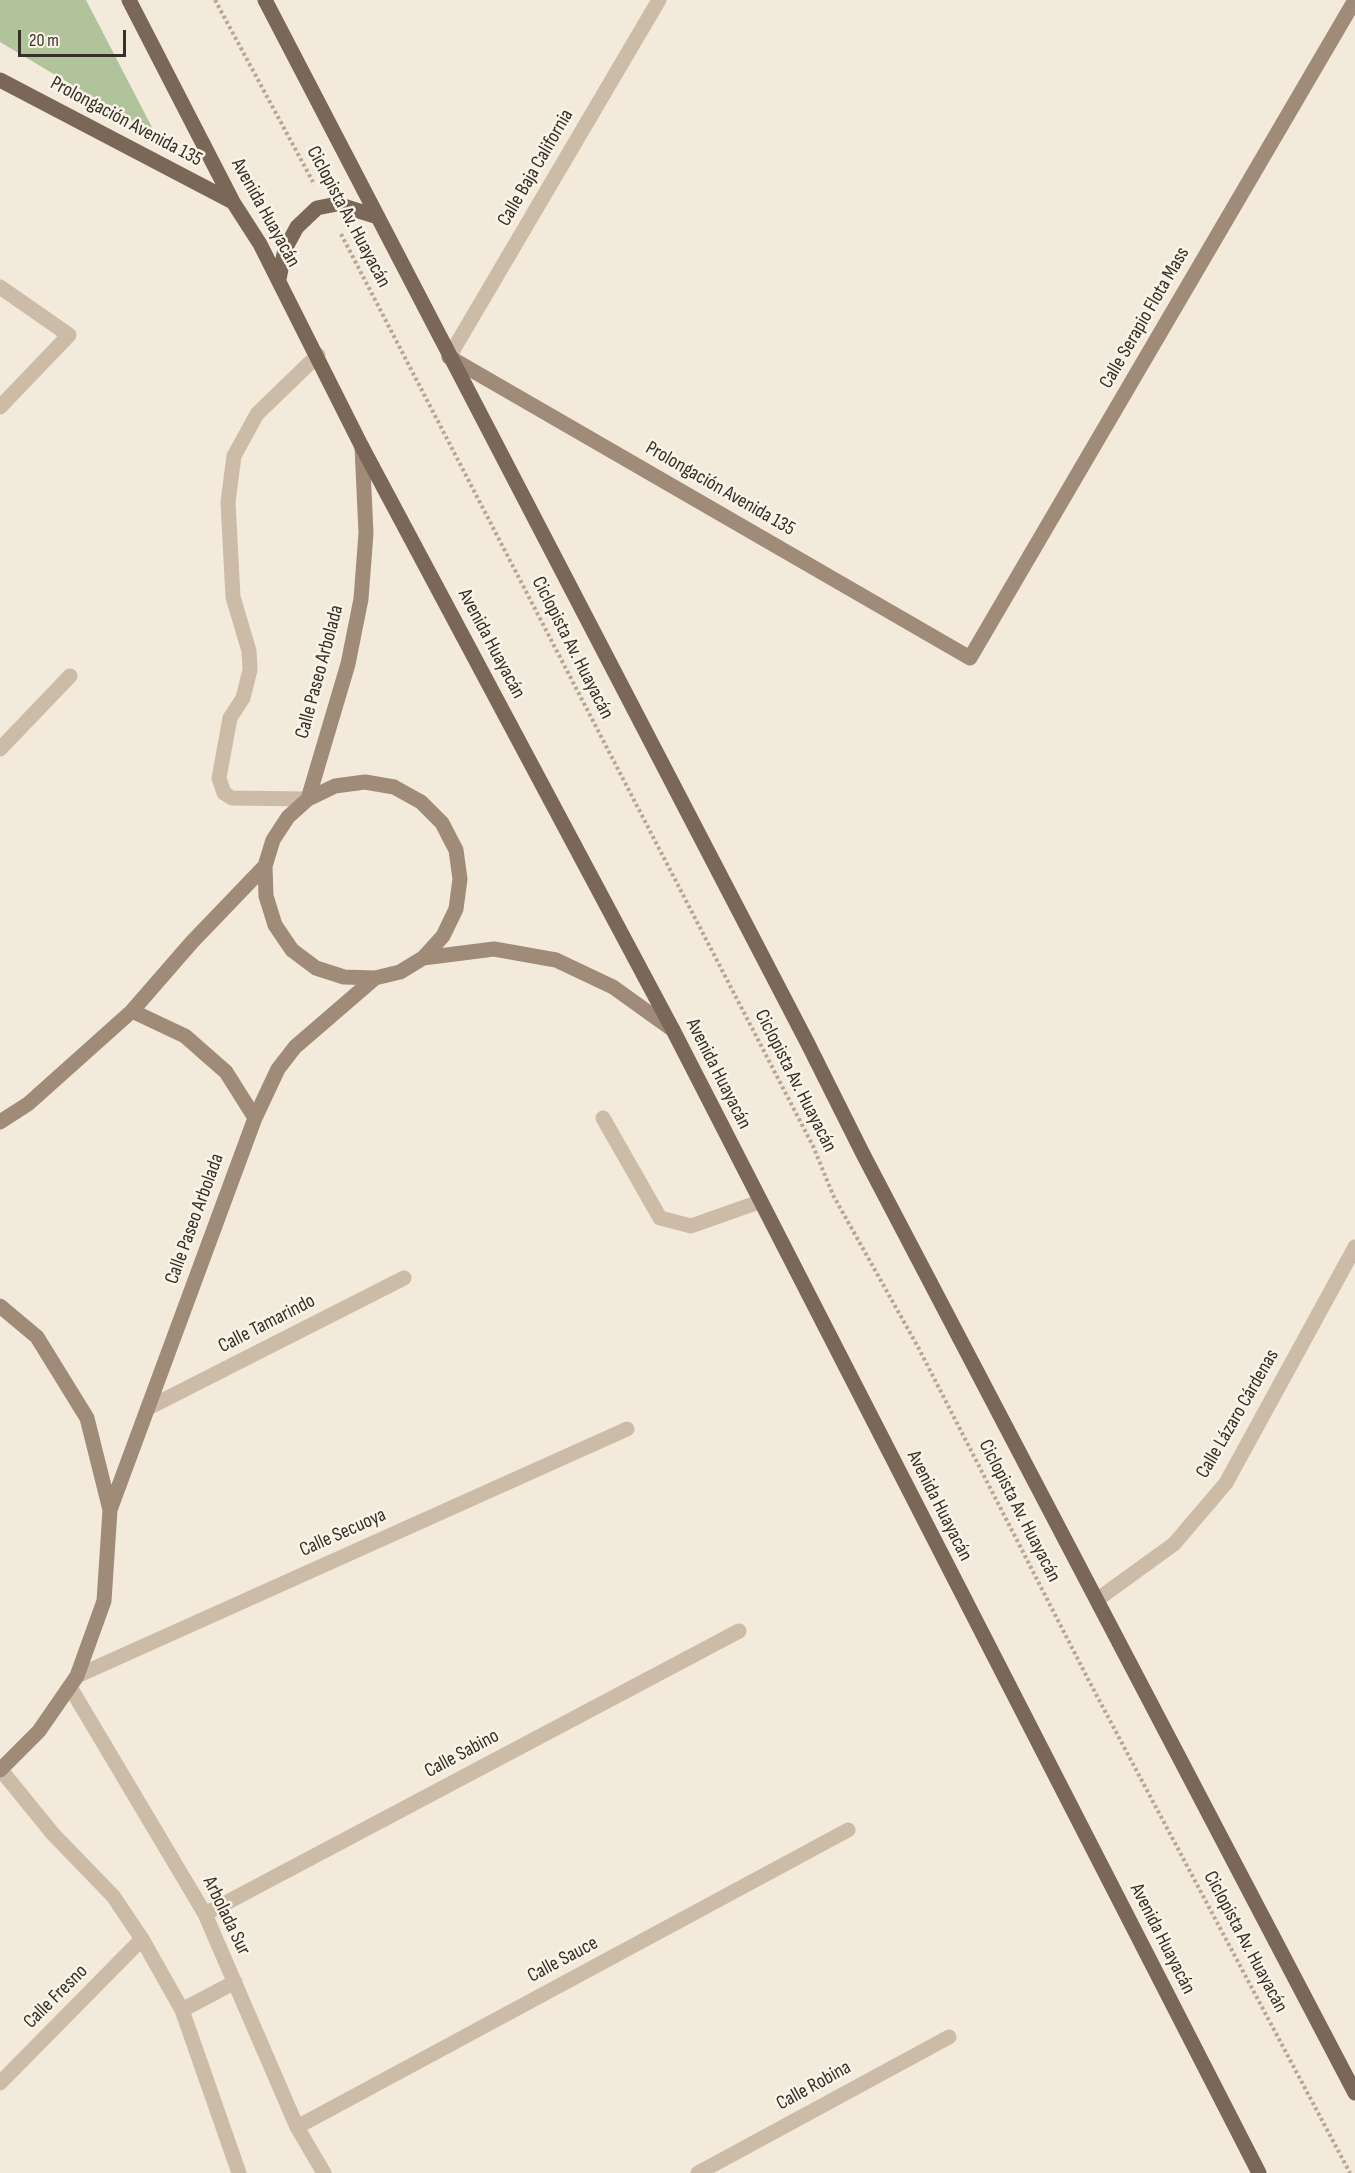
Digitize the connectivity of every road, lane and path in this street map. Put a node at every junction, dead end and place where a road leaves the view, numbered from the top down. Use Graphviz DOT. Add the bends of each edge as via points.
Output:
graph roads {
  1 [pos="129,0"];
  2 [pos="215,0"];
  3 [pos="265,0"];
  4 [pos="659,0"];
  5 [pos="1355,0"];
  6 [pos="0,80"];
  7 [pos="233,202"];
  8 [pos="326,207"];
  9 [pos="378,217"];
  10 [pos="279,279"];
  11 [pos="0,287"];
  12 [pos="318,355"];
  13 [pos="449,357"];
  14 [pos="0,407"];
  15 [pos="362,447"];
  16 [pos="970,658"];
  17 [pos="70,676"];
  18 [pos="0,748"];
  19 [pos="308,799"];
  20 [pos="266,866"];
  21 [pos="423,958"];
  22 [pos="375,978"];
  23 [pos="132,1011"];
  24 [pos="673,1030"];
  25 [pos="255,1118"];
  26 [pos="603,1118"];
  27 [pos="0,1122"];
  28 [pos="759,1202"];
  29 [pos="1355,1247"];
  30 [pos="404,1278"];
  31 [pos="0,1306"];
  32 [pos="148,1408"];
  33 [pos="627,1430"];
  34 [pos="110,1510"];
  35 [pos="1098,1599"];
  36 [pos="739,1631"];
  37 [pos="74,1681"];
  38 [pos="0,1770"];
  39 [pos="849,1830"];
  40 [pos="205,1914"];
  41 [pos="142,1939"];
  42 [pos="235,1982"];
  43 [pos="182,2010"];
  44 [pos="949,2037"];
  45 [pos="0,2084"];
  46 [pos="1355,2092"];
  47 [pos="297,2127"];
  48 [pos="234,2171"];
  49 [pos="324,2173"];
  50 [pos="698,2173"];
  51 [pos="1259,2173"];
  52 [pos="1350,2173"];
  1 -- 7 [label="main road, Avenida Huayacán"];
  2 -- 8 [label="path, Ciclopista Av. Huayacán"];
  3 -- 9 [label="main road"];
  4 -- 13 [label="street, Calle Baja California"];
  5 -- 16 [label="street, Calle Serapio Flota Mass"];
  6 -- 7 [label="main road, Prolongación Avenida 135"];
  7 -- 10 [label="main road, Avenida Huayacán"];
  8 -- 9 [label="main road" via="340,205"];
  8 -- 10 [label="main road" via="317,208 297,227 285,249"];
  8 -- 52 [label="path, Ciclopista Av. Huayacán" via="813,1146 833,1195 918,1347 1089,1681"];
  9 -- 13 [label="main road"];
  10 -- 12 [label="main road, Avenida Huayacán"];
  11 -- 14 [label="street" via="69,335"];
  12 -- 15 [label="main road, Avenida Huayacán"];
  12 -- 19 [label="street" via="257,414 234,456 228,502 233,597 249,651 250,670 243,698 231,718 219,778 224,793 232,798"];
  13 -- 16 [label="street, Prolongación Avenida 135"];
  13 -- 35 [label="main road"];
  15 -- 19 [label="street, Calle Paseo Arbolada" via="366,534 361,599 348,664"];
  15 -- 24 [label="main road, Avenida Huayacán"];
  17 -- 18 [label="street"];
  19 -- 20 [label="street" via="278,832"];
  19 -- 21 [label="street" via="335,786 365,782 394,787 421,802 442,823 456,850 459,889 456,909 443,936"];
  20 -- 22 [label="street" via="268,906 292,950 316,968 344,977"];
  20 -- 23 [label="street"];
  21 -- 22 [label="street" via="400,972"];
  21 -- 24 [label="street" via="494,949 556,960 613,987"];
  22 -- 25 [label="street, Calle Paseo Arbolada" via="295,1047 278,1069"];
  23 -- 25 [label="street" via="185,1036 226,1072"];
  23 -- 27 [label="street" via="28,1104"];
  24 -- 28 [label="main road, Avenida Huayacán"];
  25 -- 32 [label="street, Calle Paseo Arbolada"];
  26 -- 28 [label="street" via="660,1218 691,1226"];
  28 -- 51 [label="main road, Avenida Huayacán"];
  29 -- 35 [label="street, Calle Lázaro Cárdenas" via="1226,1483 1174,1544"];
  30 -- 32 [label="street, Calle Tamarindo"];
  31 -- 34 [label="street" via="37,1337 87,1418"];
  32 -- 34 [label="street, Calle Paseo Arbolada"];
  33 -- 37 [label="street, Calle Secuoya"];
  34 -- 37 [label="street" via="104,1601"];
  35 -- 46 [label="main road"];
  36 -- 40 [label="street, Calle Sabino"];
  37 -- 38 [label="street" via="39,1731"];
  37 -- 40 [label="street, Arbolada Sur"];
  38 -- 41 [label="street" via="53,1834 113,1896"];
  39 -- 47 [label="street, Calle Sauce"];
  40 -- 42 [label="street, Arbolada Sur"];
  41 -- 43 [label="street"];
  41 -- 45 [label="street, Calle Fresno"];
  42 -- 43 [label="street"];
  42 -- 47 [label="street, Arbolada Sur"];
  43 -- 48 [label="street"];
  44 -- 50 [label="street, Calle Robina"];
  47 -- 49 [label="street, Arbolada Sur"];
}
